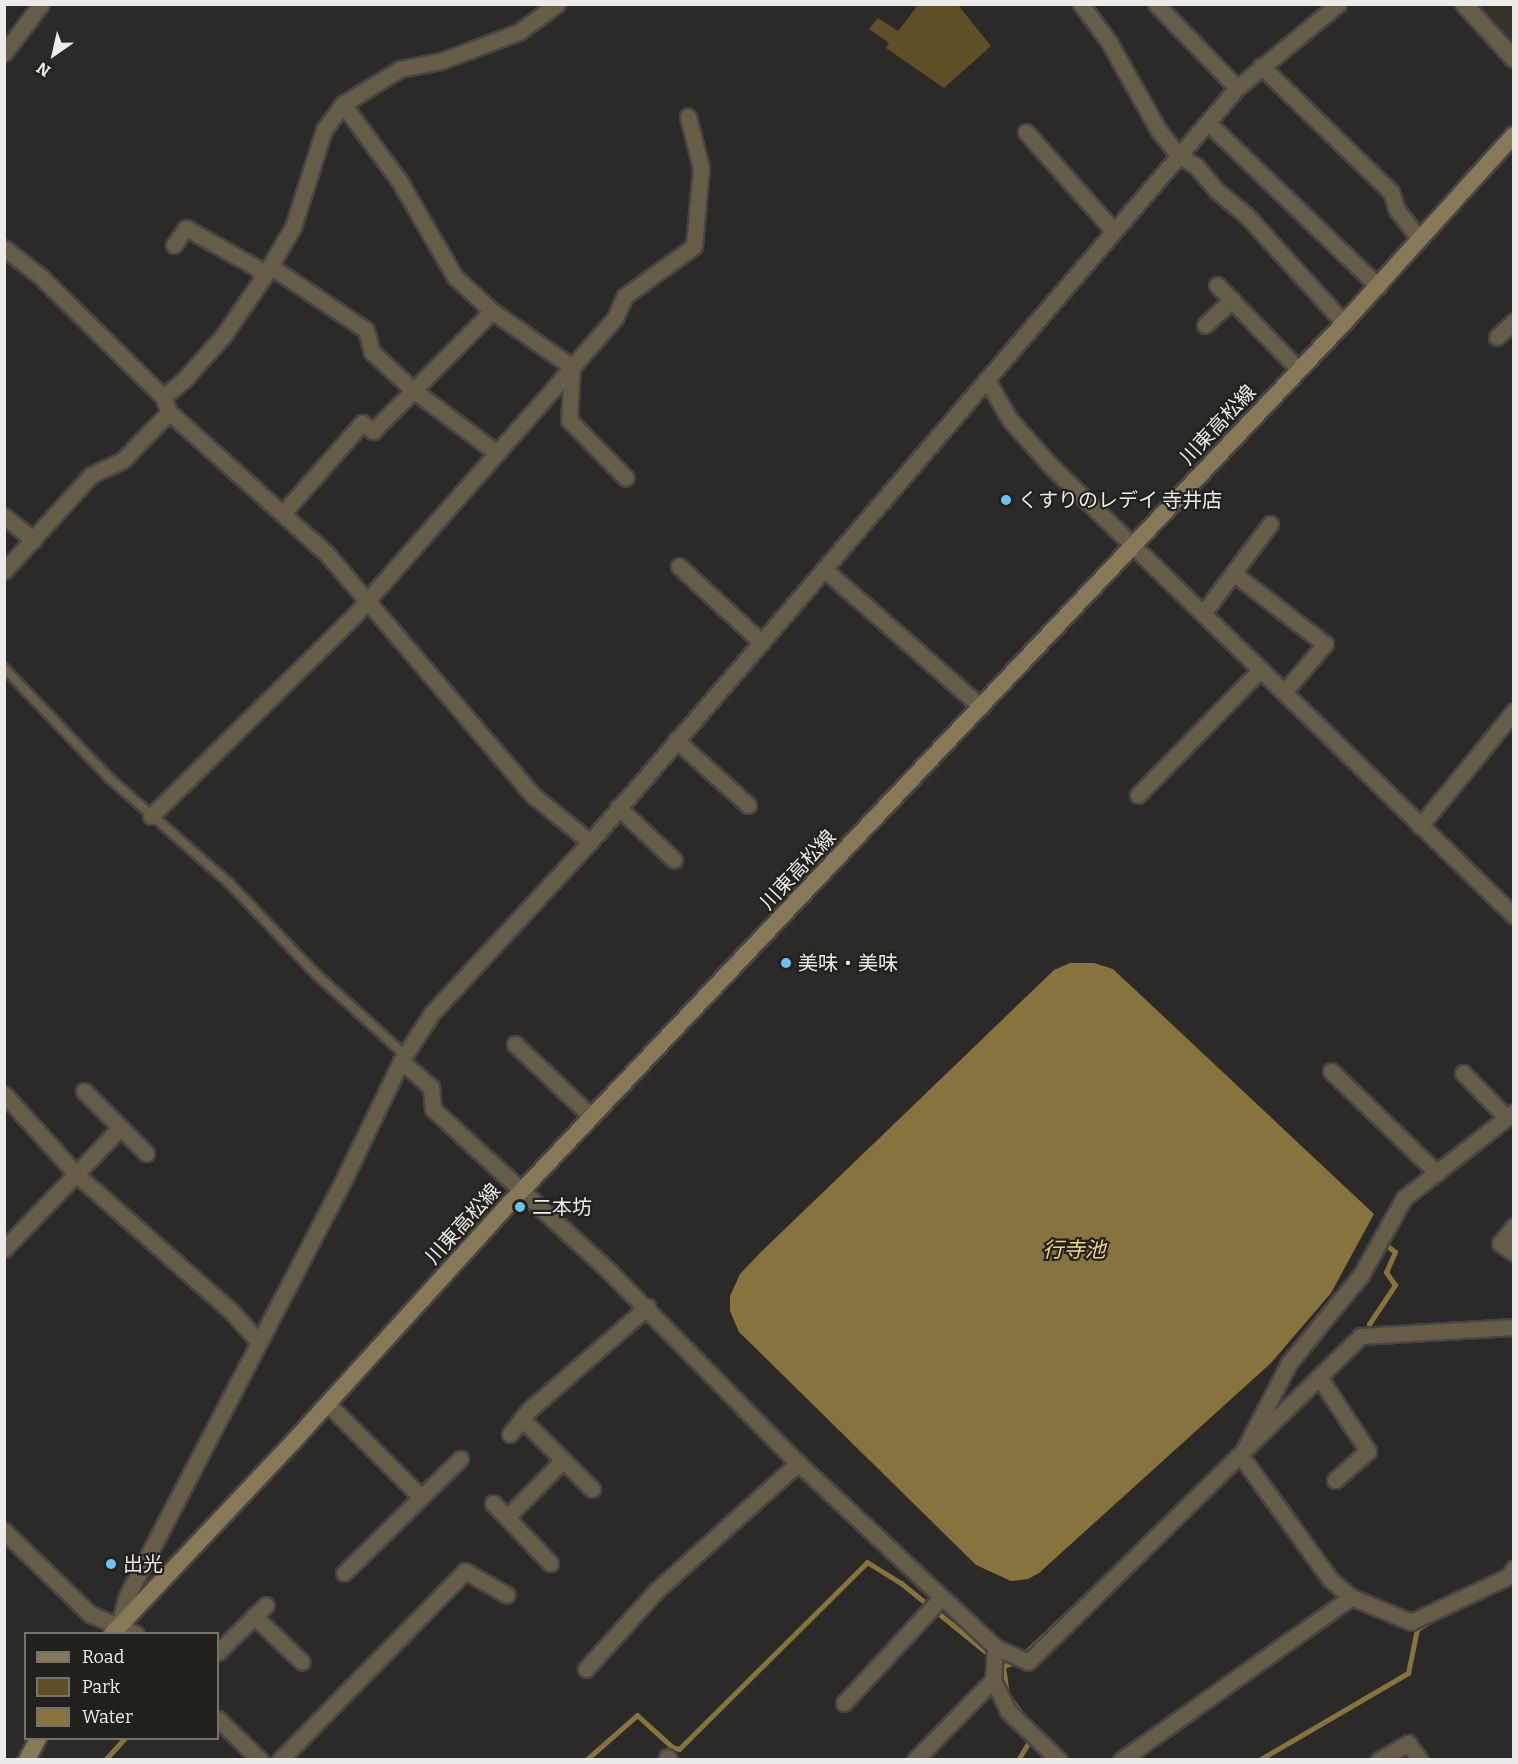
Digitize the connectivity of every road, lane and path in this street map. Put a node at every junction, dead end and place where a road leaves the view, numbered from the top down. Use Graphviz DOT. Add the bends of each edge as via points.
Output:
graph roads {
  1 [pos="41,4"];
  2 [pos="557,4"];
  3 [pos="1081,4"];
  4 [pos="1156,4"];
  5 [pos="1338,4"];
  6 [pos="1464,4"];
  7 [pos="4,53"];
  8 [pos="1514,59"];
  9 [pos="1261,66"];
  10 [pos="1237,88"];
  11 [pos="343,104"];
  12 [pos="688,117"];
  13 [pos="1208,123"];
  14 [pos="1026,132"];
  15 [pos="1514,135"];
  16 [pos="1179,156"];
  17 [pos="1114,231"];
  18 [pos="1420,239"];
  19 [pos="174,244"];
  20 [pos="4,248"];
  21 [pos="267,272"];
  22 [pos="1217,285"];
  23 [pos="1378,286"];
  24 [pos="1232,300"];
  25 [pos="492,312"];
  26 [pos="1514,321"];
  27 [pos="1344,323"];
  28 [pos="1205,325"];
  29 [pos="1497,337"];
  30 [pos="572,367"];
  31 [pos="1299,370"];
  32 [pos="988,382"];
  33 [pos="413,390"];
  34 [pos="166,404"];
  35 [pos="498,453"];
  36 [pos="626,478"];
  37 [pos="283,513"];
  38 [pos="4,516"];
  39 [pos="1270,524"];
  40 [pos="34,540"];
  41 [pos="1135,544"];
  42 [pos="679,566"];
  43 [pos="824,569"];
  44 [pos="4,571"];
  45 [pos="1233,573"];
  46 [pos="366,599"];
  47 [pos="1204,612"];
  48 [pos="760,641"];
  49 [pos="4,668"];
  50 [pos="1261,669"];
  51 [pos="1284,692"];
  52 [pos="981,707"];
  53 [pos="1514,711"];
  54 [pos="676,740"];
  55 [pos="1138,795"];
  56 [pos="748,805"];
  57 [pos="618,807"];
  58 [pos="151,816"];
  59 [pos="1420,826"];
  60 [pos="590,842"];
  61 [pos="674,861"];
  62 [pos="1514,916"];
  63 [pos="515,1044"];
  64 [pos="403,1058"];
  65 [pos="1331,1071"];
  66 [pos="1463,1073"];
  67 [pos="84,1091"];
  68 [pos="4,1094"];
  69 [pos="1510,1115"];
  70 [pos="592,1117"];
  71 [pos="120,1128"];
  72 [pos="146,1153"];
  73 [pos="1437,1173"];
  74 [pos="76,1174"];
  75 [pos="521,1191"];
  76 [pos="1514,1226"];
  77 [pos="4,1249"];
  78 [pos="1514,1253"];
  79 [pos="646,1307"];
  80 [pos="1514,1327"];
  81 [pos="260,1342"];
  82 [pos="1319,1377"];
  83 [pos="328,1404"];
  84 [pos="522,1419"];
  85 [pos="510,1434"];
  86 [pos="1241,1456"];
  87 [pos="460,1459"];
  88 [pos="563,1460"];
  89 [pos="798,1463"];
  90 [pos="1335,1480"];
  91 [pos="592,1489"];
  92 [pos="420,1497"];
  93 [pos="493,1503"];
  94 [pos="507,1517"];
  95 [pos="6,1538"];
  96 [pos="550,1563"];
  97 [pos="1514,1568"];
  98 [pos="344,1573"];
  99 [pos="507,1595"];
  100 [pos="1351,1598"];
  101 [pos="936,1604"];
  102 [pos="266,1605"];
  103 [pos="254,1616"];
  104 [pos="115,1629"];
  105 [pos="219,1651"];
  106 [pos="994,1656"];
  107 [pos="302,1662"];
  108 [pos="586,1669"];
  109 [pos="993,1680"];
  110 [pos="844,1703"];
  111 [pos="219,1720"];
  112 [pos="37,1740"];
  113 [pos="27,1760"];
  114 [pos="260,1760"];
  115 [pos="280,1760"];
  116 [pos="915,1760"];
  117 [pos="1059,1760"];
  118 [pos="1121,1760"];
  119 [pos="1378,1760"];
  120 [pos="1420,1760"];
  1 -- 7 [label="street"];
  2 -- 11 [label="street" via="519,32 441,61 400,69"];
  3 -- 16 [label="street" via="1109,42 1159,131"];
  4 -- 10 [label="street"];
  5 -- 9 [label="street"];
  6 -- 8 [label="street"];
  9 -- 10 [label="street"];
  9 -- 18 [label="street" via="1391,192 1397,210"];
  10 -- 13 [label="street"];
  11 -- 21 [label="street" via="324,130 293,227"];
  11 -- 25 [label="street" via="400,182 455,277"];
  12 -- 30 [label="street" via="701,168 694,246 625,296 615,318"];
  13 -- 16 [label="street"];
  13 -- 23 [label="street"];
  14 -- 17 [label="street"];
  15 -- 18 [label="main road, 川東高松線"];
  16 -- 17 [label="street"];
  16 -- 27 [label="street" via="1196,166 1216,190 1247,216"];
  17 -- 32 [label="street"];
  18 -- 23 [label="main road, 川東高松線"];
  19 -- 21 [label="street" via="186,228"];
  20 -- 34 [label="street" via="39,275"];
  21 -- 33 [label="street" via="366,330 372,352"];
  21 -- 34 [label="street" via="223,336"];
  22 -- 24 [label="street"];
  23 -- 27 [label="main road, 川東高松線"];
  24 -- 28 [label="street"];
  24 -- 31 [label="street"];
  25 -- 30 [label="street"];
  25 -- 33 [label="street"];
  26 -- 29 [label="street"];
  27 -- 31 [label="main road, 川東高松線"];
  30 -- 35 [label="street"];
  30 -- 36 [label="street" via="570,420"];
  31 -- 41 [label="main road, 川東高松線"];
  32 -- 41 [label="street" via="1010,420"];
  32 -- 43 [label="street"];
  33 -- 35 [label="street"];
  33 -- 37 [label="street" via="373,430 362,423"];
  34 -- 37 [label="street"];
  34 -- 40 [label="street" via="123,460 91,475"];
  35 -- 46 [label="street"];
  37 -- 46 [label="street"];
  38 -- 40 [label="street"];
  39 -- 45 [label="street"];
  40 -- 44 [label="street"];
  41 -- 47 [label="street"];
  41 -- 52 [label="main road, 川東高松線"];
  42 -- 48 [label="street"];
  43 -- 48 [label="street"];
  43 -- 52 [label="street"];
  45 -- 47 [label="street"];
  45 -- 51 [label="street" via="1325,644"];
  46 -- 58 [label="street" via="351,619"];
  46 -- 60 [label="street" via="534,796"];
  47 -- 50 [label="street"];
  48 -- 54 [label="street"];
  49 -- 58 [label="lane" via="108,777"];
  50 -- 51 [label="street"];
  50 -- 55 [label="street"];
  51 -- 59 [label="street"];
  52 -- 70 [label="main road, 川東高松線"];
  53 -- 59 [label="street"];
  54 -- 56 [label="street"];
  54 -- 57 [label="street"];
  57 -- 60 [label="street"];
  57 -- 61 [label="street"];
  58 -- 64 [label="lane" via="229,883"];
  59 -- 62 [label="street"];
  60 -- 64 [label="street" via="432,1014"];
  63 -- 70 [label="street"];
  64 -- 75 [label="street" via="431,1087 433,1109"];
  64 -- 81 [label="street"];
  65 -- 73 [label="street"];
  66 -- 69 [label="street"];
  67 -- 71 [label="street"];
  68 -- 74 [label="street"];
  69 -- 73 [label="street"];
  70 -- 75 [label="main road, 川東高松線"];
  71 -- 72 [label="street"];
  71 -- 74 [label="street"];
  73 -- 86 [label="street" via="1404,1198 1361,1275 1289,1364"];
  74 -- 77 [label="street"];
  74 -- 81 [label="street" via="231,1311"];
  75 -- 79 [label="street"];
  75 -- 83 [label="main road, 川東高松線"];
  76 -- 78 [label="street" via="1500,1243"];
  79 -- 84 [label="street"];
  79 -- 89 [label="street"];
  80 -- 82 [label="street" via="1361,1336"];
  81 -- 104 [label="street" via="127,1596"];
  82 -- 86 [label="street"];
  82 -- 90 [label="street" via="1368,1451"];
  83 -- 92 [label="street"];
  83 -- 104 [label="main road, 川東高松線"];
  84 -- 85 [label="street"];
  84 -- 88 [label="street"];
  86 -- 100 [label="street" via="1330,1579"];
  86 -- 106 [label="street" via="1028,1662"];
  87 -- 92 [label="street"];
  88 -- 91 [label="street"];
  88 -- 94 [label="street"];
  89 -- 101 [label="street"];
  89 -- 108 [label="street" via="657,1590"];
  92 -- 98 [label="street"];
  93 -- 94 [label="street"];
  94 -- 96 [label="street"];
  95 -- 104 [label="street" via="90,1614"];
  97 -- 100 [label="street" via="1509,1576 1411,1622"];
  99 -- 115 [label="street" via="465,1571"];
  100 -- 118 [label="street"];
  101 -- 106 [label="street"];
  101 -- 110 [label="street"];
  102 -- 103 [label="street"];
  103 -- 105 [label="street"];
  103 -- 107 [label="street"];
  106 -- 109 [label="street"];
  109 -- 116 [label="street"];
  109 -- 117 [label="street" via="1008,1711"];
  111 -- 114 [label="street"];
  112 -- 113 [label="main road"];
  119 -- 120 [label="street" via="1408,1743"];
}
